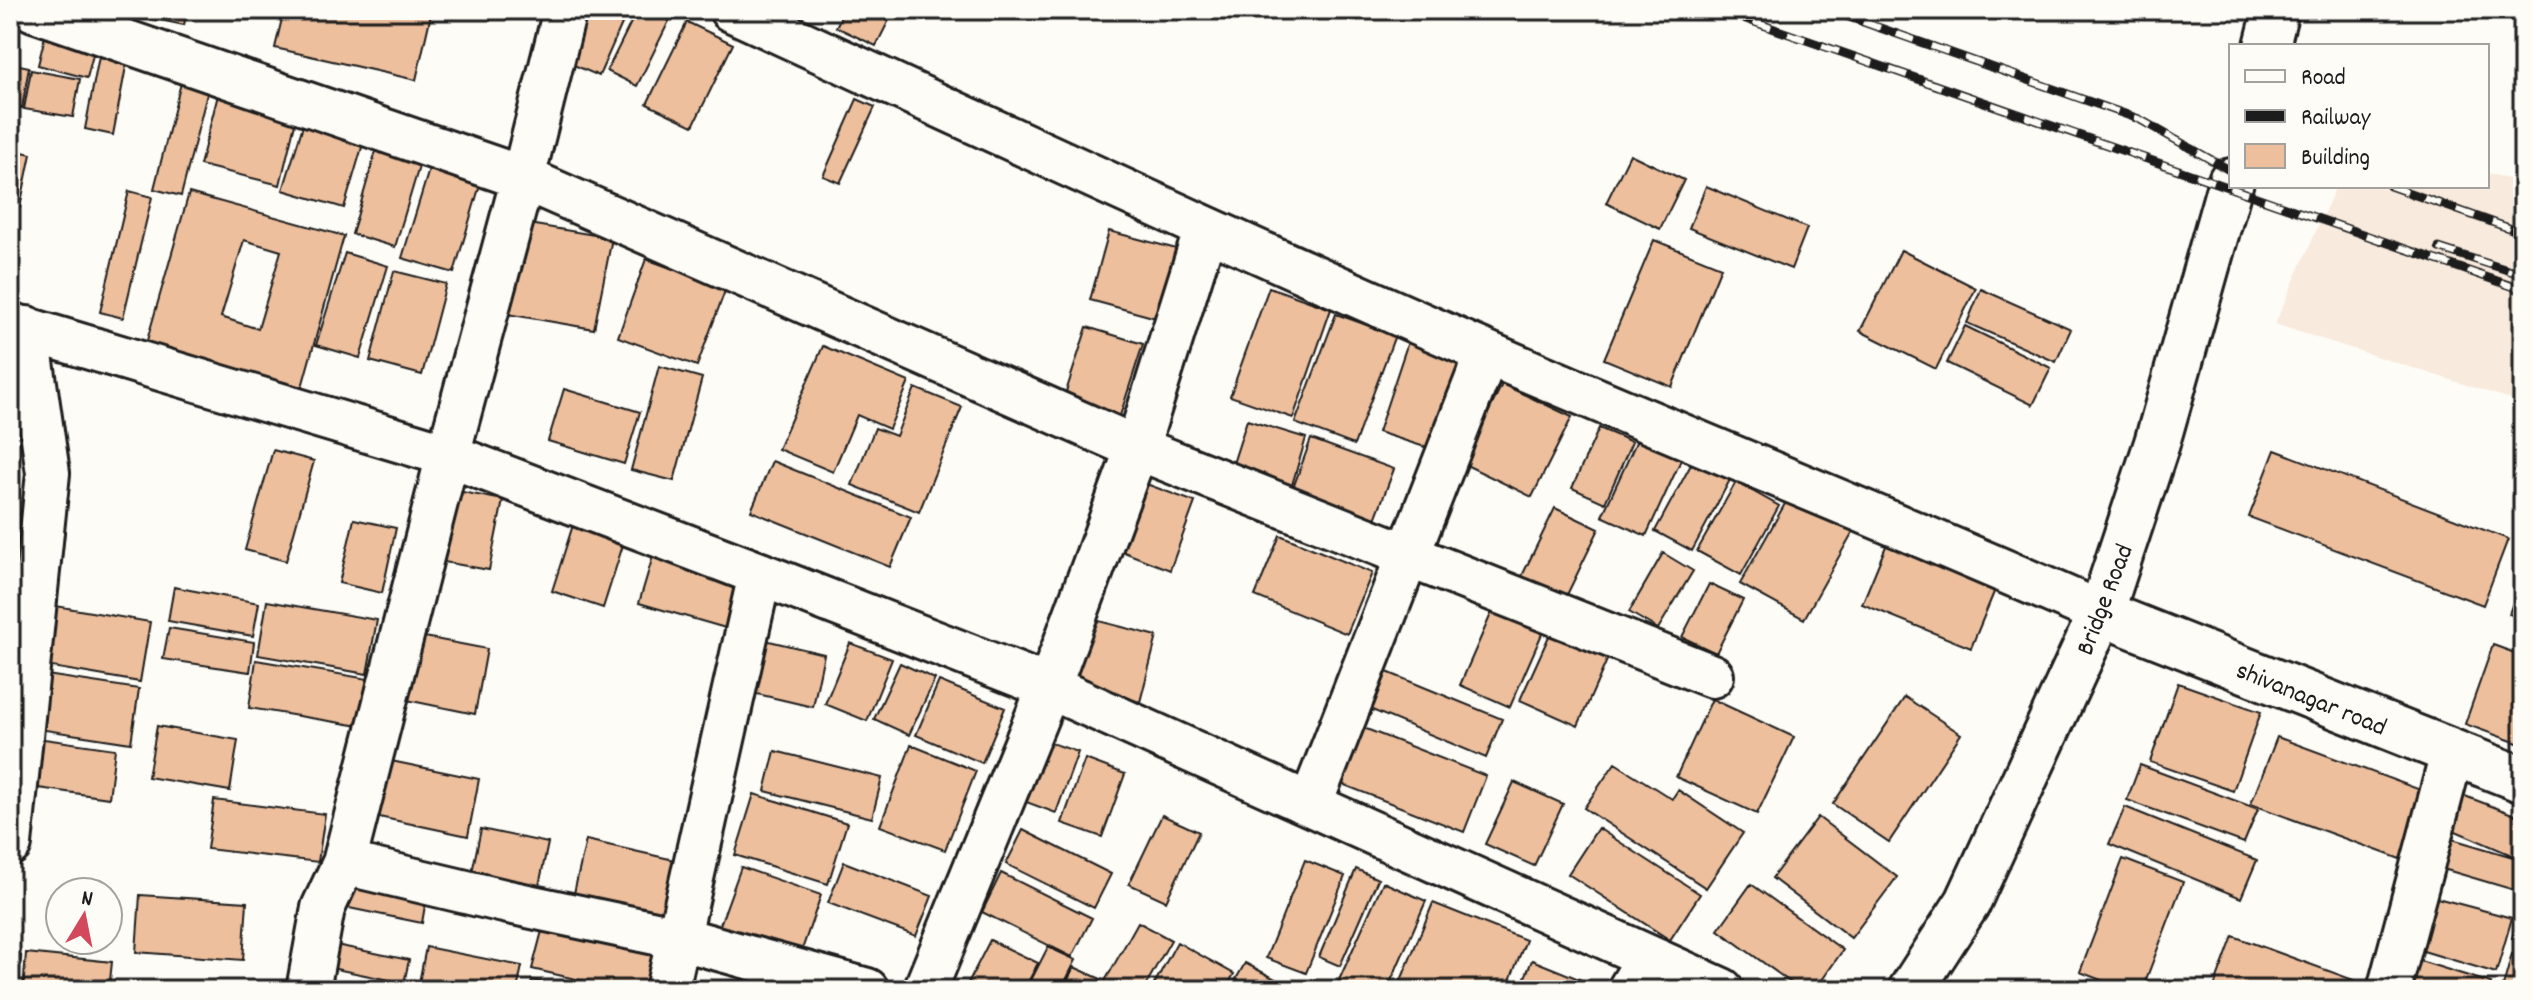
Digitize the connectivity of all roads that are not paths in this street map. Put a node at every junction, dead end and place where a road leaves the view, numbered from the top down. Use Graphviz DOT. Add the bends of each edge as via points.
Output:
graph roads {
  1 [pos="34,10"];
  2 [pos="565,10"];
  3 [pos="731,10"];
  4 [pos="2276,10"];
  5 [pos="2268,44"];
  6 [pos="523,178"];
  7 [pos="2229,188"];
  8 [pos="1206,228"];
  9 [pos="19,326"];
  10 [pos="1487,353"];
  11 [pos="1137,448"];
  12 [pos="448,455"];
  13 [pos="1406,557"];
  14 [pos="760,574"];
  15 [pos="2101,613"];
  16 [pos="1712,676"];
  17 [pos="1049,687"];
  18 [pos="2452,754"];
  19 [pos="2523,780"];
  20 [pos="1311,803"];
  21 [pos="10,844"];
  22 [pos="344,863"];
  23 [pos="679,938"];
  24 [pos="1639,973"];
  25 [pos="308,990"];
  26 [pos="667,990"];
  27 [pos="867,990"];
  28 [pos="925,990"];
  29 [pos="1722,990"];
  30 [pos="1911,990"];
  31 [pos="2389,990"];
  1 -- 6 [label="street"];
  2 -- 6 [label="street"];
  3 -- 8 [label="street"];
  4 -- 5 [label="street"];
  6 -- 11 [label="street"];
  6 -- 12 [label="street"];
  7 -- 15 [label="street, Bridge Road" via="2157,443"];
  8 -- 10 [label="street"];
  8 -- 11 [label="street"];
  9 -- 12 [label="street"];
  9 -- 21 [label="street" via="48,473"];
  10 -- 13 [label="street"];
  10 -- 15 [label="street"];
  11 -- 13 [label="street"];
  11 -- 17 [label="street"];
  12 -- 14 [label="street"];
  12 -- 22 [label="street"];
  13 -- 16 [label="street"];
  13 -- 20 [label="street"];
  14 -- 17 [label="street"];
  14 -- 23 [label="street"];
  15 -- 18 [label="street, shivanagar road"];
  15 -- 30 [label="street, Bridge Road" via="1968,902"];
  17 -- 20 [label="street"];
  17 -- 28 [label="street"];
  18 -- 19 [label="street, shivanagar road"];
  18 -- 31 [label="street"];
  20 -- 24 [label="street"];
  22 -- 23 [label="street"];
  22 -- 25 [label="street" via="323,908"];
  23 -- 26 [label="street"];
  23 -- 27 [label="street"];
  24 -- 29 [label="street"];
}
